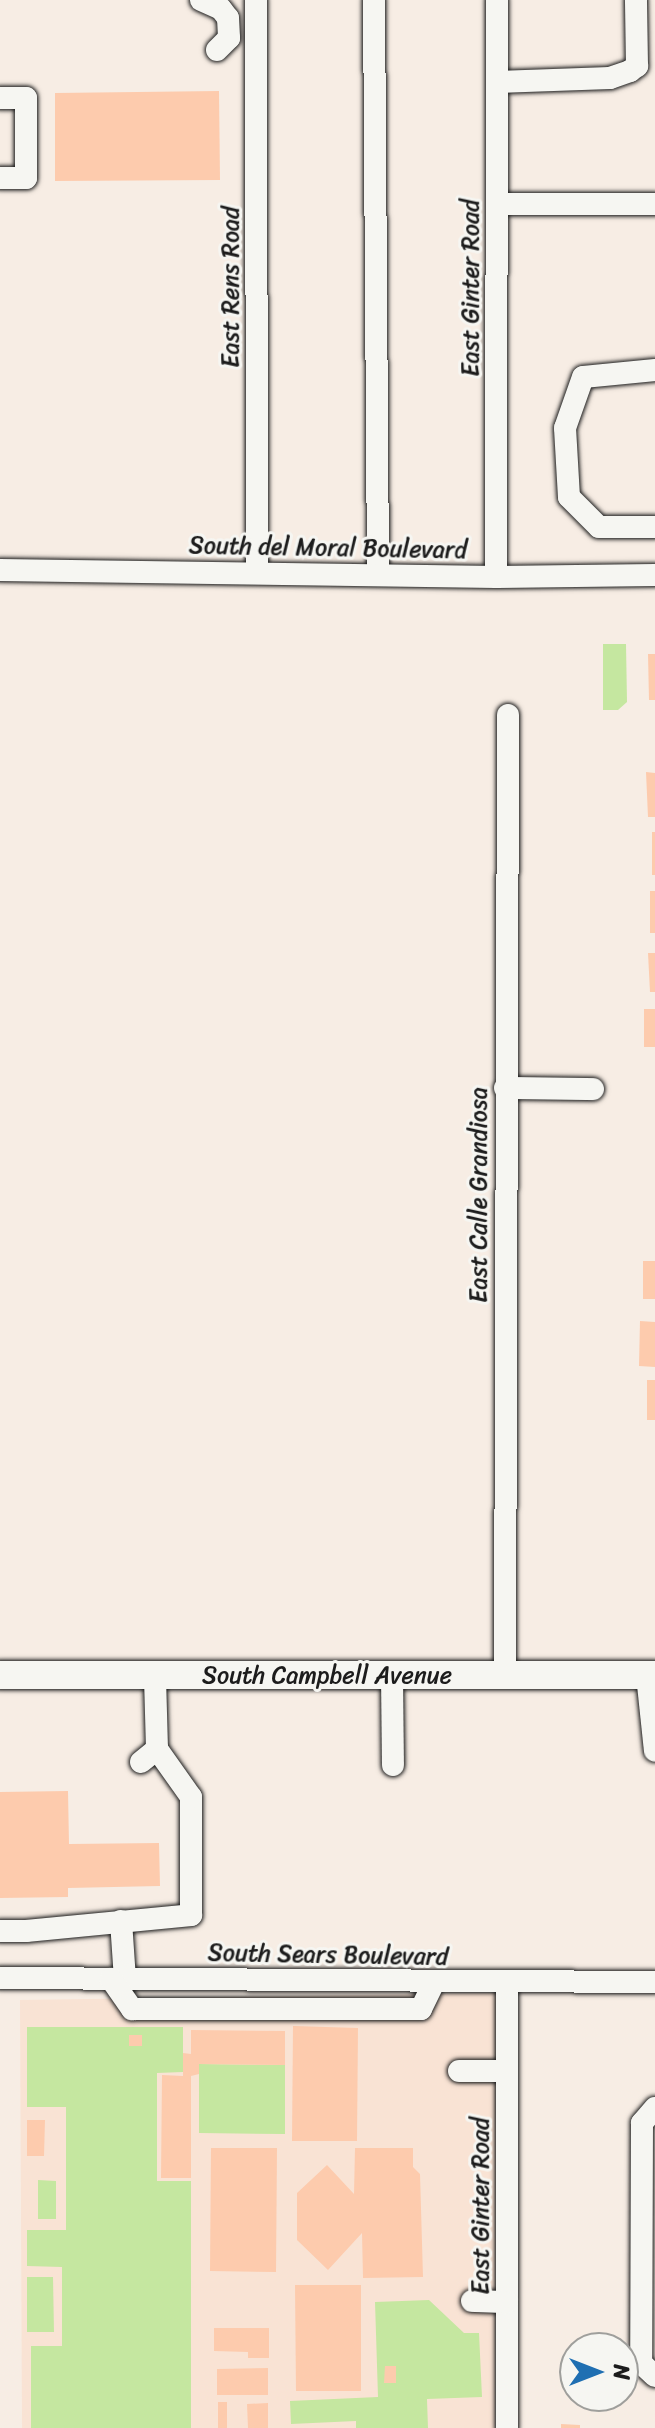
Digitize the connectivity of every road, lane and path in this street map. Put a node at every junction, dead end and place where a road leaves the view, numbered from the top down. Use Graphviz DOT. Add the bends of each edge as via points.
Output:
graph roads {
  1 [pos="201,0"];
  2 [pos="256,0"];
  3 [pos="374,0"];
  4 [pos="497,0"];
  5 [pos="636,0"];
  6 [pos="217,50"];
  7 [pos="497,82"];
  8 [pos="0,98"];
  9 [pos="0,178"];
  10 [pos="497,204"];
  11 [pos="655,204"];
  12 [pos="655,370"];
  13 [pos="655,527"];
  14 [pos="0,570"];
  15 [pos="257,573"];
  16 [pos="378,575"];
  17 [pos="655,575"];
  18 [pos="496,577"];
  19 [pos="508,715"];
  20 [pos="505,1088"];
  21 [pos="593,1089"];
  22 [pos="0,1675"];
  23 [pos="392,1675"];
  24 [pos="505,1675"];
  25 [pos="651,1675"];
  26 [pos="155,1676"];
  27 [pos="655,1751"];
  28 [pos="393,1765"];
  29 [pos="121,1921"];
  30 [pos="0,1931"];
  31 [pos="0,1978"];
  32 [pos="118,1979"];
  33 [pos="655,1982"];
  34 [pos="507,1983"];
  35 [pos="459,2071"];
  36 [pos="507,2071"];
  37 [pos="655,2108"];
  38 [pos="472,2301"];
  39 [pos="507,2302"];
  40 [pos="655,2376"];
  41 [pos="507,2428"];
  1 -- 6 [label="street" via="228,18 229,38"];
  2 -- 15 [label="street, East Rens Road"];
  3 -- 16 [label="street"];
  4 -- 7 [label="street, East Ginter Road"];
  5 -- 7 [label="street" via="637,66 630,71 610,78"];
  7 -- 10 [label="street, East Ginter Road"];
  8 -- 9 [label="street" via="26,98 26,178"];
  10 -- 11 [label="street"];
  10 -- 18 [label="street, East Ginter Road"];
  12 -- 13 [label="street" via="583,377 565,428 569,497 599,527"];
  14 -- 15 [label="street, South del Moral Boulevard"];
  15 -- 16 [label="street, South del Moral Boulevard"];
  16 -- 18 [label="street, South del Moral Boulevard"];
  17 -- 18 [label="street, South del Moral Boulevard"];
  19 -- 20 [label="street, East Calle Grandiosa"];
  20 -- 21 [label="street"];
  20 -- 24 [label="street, East Calle Grandiosa"];
  22 -- 26 [label="main road, South Campbell Avenue"];
  23 -- 24 [label="main road, South Campbell Avenue"];
  23 -- 26 [label="main road, South Campbell Avenue"];
  23 -- 28 [label="street"];
  24 -- 25 [label="main road, South Campbell Avenue"];
  25 -- 27 [label="street"];
  26 -- 29 [label="street" via="149,1755 191,1797 191,1915"];
  29 -- 30 [label="street"];
  29 -- 32 [label="street"];
  31 -- 32 [label="street, South Sears Boulevard"];
  32 -- 34 [label="street, South Sears Boulevard"];
  33 -- 34 [label="street, South Sears Boulevard"];
  34 -- 36 [label="street, East Ginter Road"];
  35 -- 36 [label="street"];
  36 -- 39 [label="street, East Ginter Road"];
  37 -- 40 [label="street" via="642,2123 641,2363"];
  38 -- 39 [label="street"];
  39 -- 41 [label="street, East Ginter Road"];
}
